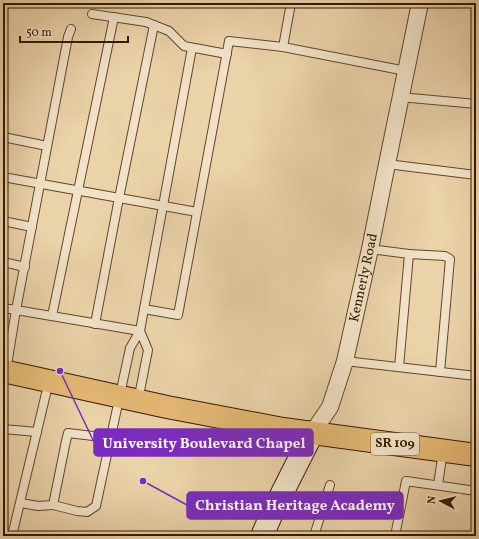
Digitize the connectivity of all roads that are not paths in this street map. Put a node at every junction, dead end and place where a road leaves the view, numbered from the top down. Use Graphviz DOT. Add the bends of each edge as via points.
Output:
graph roads {
  1 [pos="291,3"];
  2 [pos="420,3"];
  3 [pos="92,14"];
  4 [pos="114,17"];
  5 [pos="154,25"];
  6 [pos="71,28"];
  7 [pos="283,47"];
  8 [pos="192,48"];
  9 [pos="227,54"];
  10 [pos="406,71"];
  11 [pos="400,96"];
  12 [pos="476,104"];
  13 [pos="3,137"];
  14 [pos="47,146"];
  15 [pos="387,164"];
  16 [pos="476,175"];
  17 [pos="3,177"];
  18 [pos="40,184"];
  19 [pos="78,190"];
  20 [pos="119,198"];
  21 [pos="163,205"];
  22 [pos="197,212"];
  23 [pos="3,221"];
  24 [pos="32,227"];
  25 [pos="370,249"];
  26 [pos="409,254"];
  27 [pos="3,262"];
  28 [pos="25,266"];
  29 [pos="3,308"];
  30 [pos="144,309"];
  31 [pos="16,310"];
  32 [pos="52,316"];
  33 [pos="95,324"];
  34 [pos="140,331"];
  35 [pos="345,361"];
  36 [pos="399,367"];
  37 [pos="4,372"];
  38 [pos="440,372"];
  39 [pos="476,376"];
  40 [pos="49,381"];
  41 [pos="129,399"];
  42 [pos="3,429"];
  43 [pos="37,432"];
  44 [pos="314,432"];
  45 [pos="110,438"];
  46 [pos="443,450"];
  47 [pos="476,455"];
  48 [pos="330,485"];
  49 [pos="438,486"];
  50 [pos="476,491"];
  51 [pos="21,503"];
  52 [pos="53,504"];
  53 [pos="12,536"];
  54 [pos="262,536"];
  55 [pos="314,536"];
  56 [pos="395,536"];
  1 -- 7 [label="lane"];
  2 -- 10 [label="street, Kennerly Road"];
  3 -- 4 [label="lane"];
  4 -- 5 [label="lane"];
  4 -- 19 [label="lane"];
  5 -- 8 [label="lane" via="169,31 184,46"];
  5 -- 20 [label="lane"];
  6 -- 14 [label="lane"];
  7 -- 9 [label="lane" via="229,41"];
  7 -- 10 [label="lane"];
  8 -- 9 [label="lane"];
  8 -- 21 [label="lane"];
  9 -- 22 [label="lane"];
  10 -- 11 [label="street, Kennerly Road"];
  11 -- 12 [label="lane"];
  11 -- 15 [label="street, Kennerly Road"];
  13 -- 14 [label="lane"];
  14 -- 18 [label="lane"];
  15 -- 16 [label="lane"];
  15 -- 25 [label="street, Kennerly Road"];
  17 -- 18 [label="lane"];
  18 -- 19 [label="lane"];
  18 -- 24 [label="lane"];
  19 -- 20 [label="lane"];
  19 -- 32 [label="lane"];
  20 -- 21 [label="lane"];
  20 -- 33 [label="lane"];
  21 -- 22 [label="lane"];
  21 -- 30 [label="lane"];
  22 -- 30 [label="lane" via="178,315"];
  23 -- 24 [label="lane"];
  24 -- 28 [label="lane"];
  25 -- 26 [label="lane"];
  25 -- 35 [label="street, Kennerly Road"];
  26 -- 36 [label="lane"];
  26 -- 38 [label="lane" via="446,256 450,260"];
  27 -- 28 [label="lane"];
  28 -- 31 [label="lane"];
  29 -- 31 [label="lane"];
  30 -- 34 [label="lane"];
  31 -- 32 [label="lane"];
  31 -- 37 [label="lane"];
  32 -- 33 [label="lane"];
  33 -- 34 [label="lane"];
  34 -- 41 [label="lane" via="130,348"];
  34 -- 41 [label="lane" via="148,350"];
  35 -- 36 [label="lane"];
  35 -- 44 [label="street, Kennerly Road" via="330,407"];
  36 -- 38 [label="lane"];
  37 -- 40 [label="main road, SR 109"];
  38 -- 39 [label="lane"];
  40 -- 41 [label="main road, SR 109"];
  40 -- 43 [label="lane"];
  41 -- 44 [label="main road, SR 109" via="283,429"];
  41 -- 45 [label="lane"];
  42 -- 43 [label="lane"];
  43 -- 51 [label="lane"];
  44 -- 46 [label="main road, SR 109"];
  44 -- 54 [label="street, Kennerly Road"];
  45 -- 52 [label="lane" via="68,433"];
  45 -- 52 [label="lane" via="96,506 87,512"];
  46 -- 47 [label="main road, SR 109"];
  46 -- 49 [label="lane"];
  48 -- 55 [label="lane"];
  49 -- 50 [label="lane"];
  49 -- 56 [label="lane" via="406,482"];
  51 -- 52 [label="lane" via="38,506"];
  51 -- 53 [label="lane"];
}
